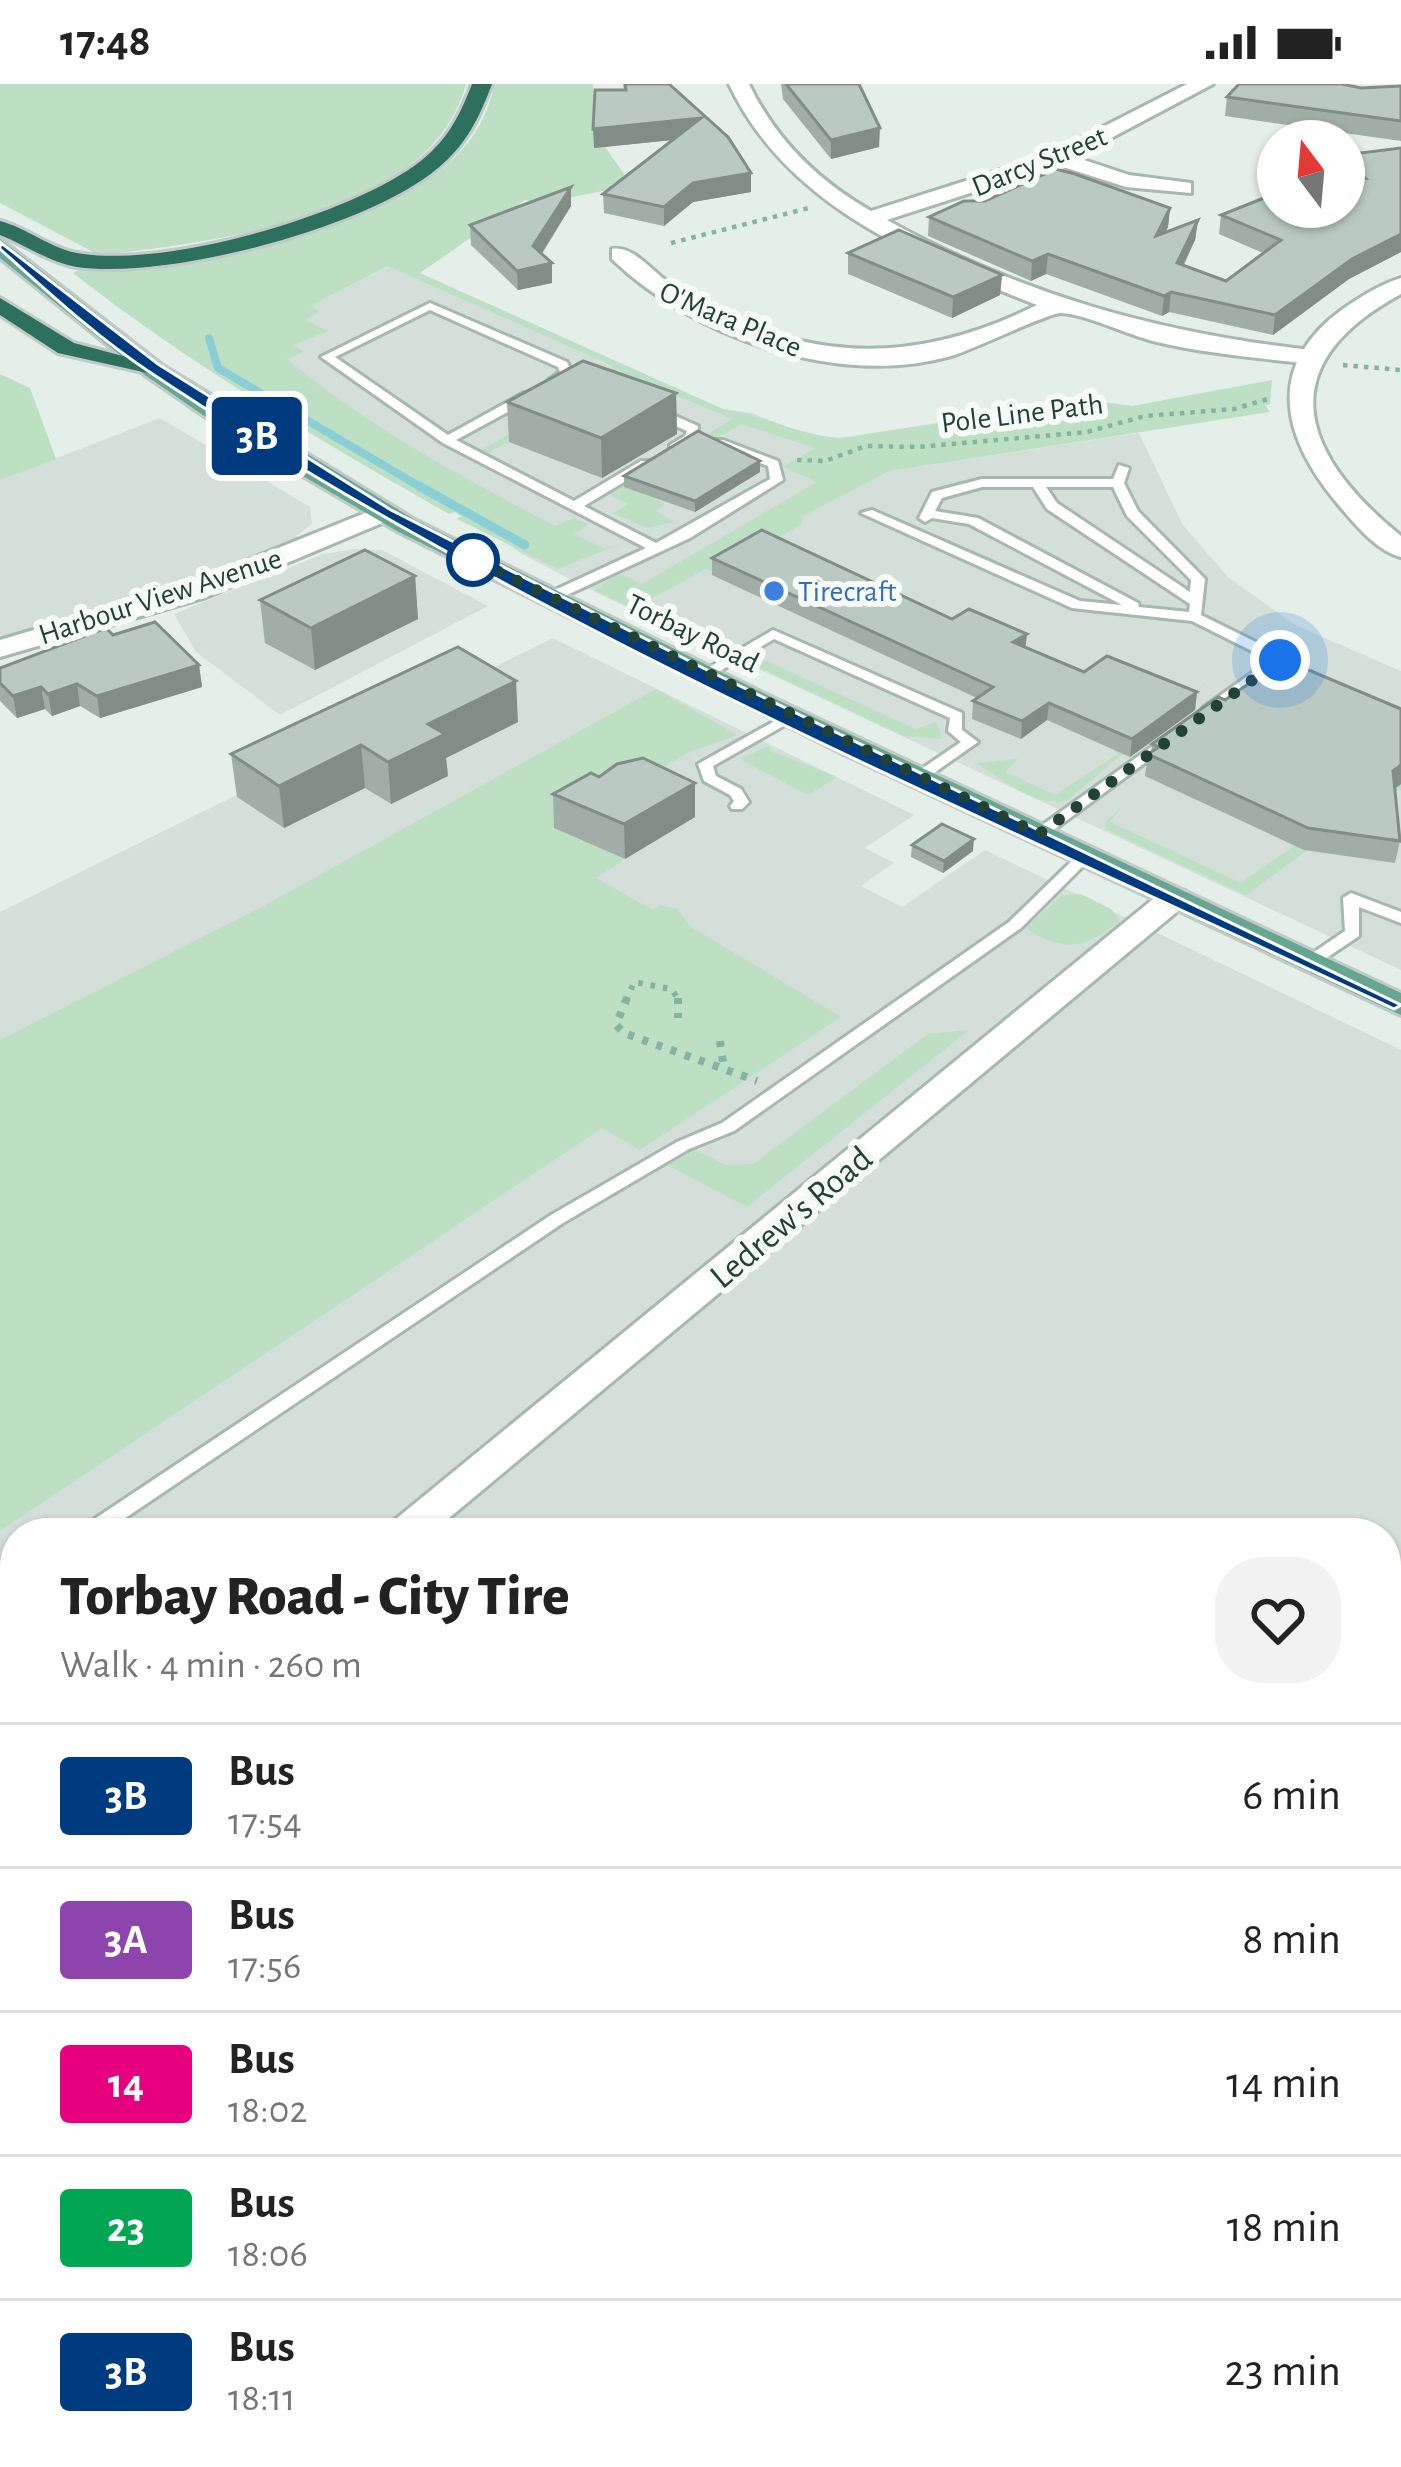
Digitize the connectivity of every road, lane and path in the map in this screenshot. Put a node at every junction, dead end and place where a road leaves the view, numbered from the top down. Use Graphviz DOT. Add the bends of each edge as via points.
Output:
graph roads {
  1 [pos="482,84"];
  2 [pos="739,84"];
  3 [pos="1203,84"];
  4 [pos="1057,158"];
  5 [pos="1183,188"];
  6 [pos="819,205"];
  7 [pos="867,219"];
  8 [pos="0,228"];
  9 [pos="671,243"];
  10 [pos="0,246"];
  11 [pos="620,254"];
  12 [pos="1401,285"];
  13 [pos="1060,303"];
  14 [pos="0,305"];
  15 [pos="1311,357"];
  16 [pos="1342,364"];
  17 [pos="152,368"];
  18 [pos="1401,370"];
  19 [pos="1274,397"];
  20 [pos="626,400"];
  21 [pos="448,440"];
  22 [pos="719,443"];
  23 [pos="778,453"];
  24 [pos="1038,485"];
  25 [pos="576,505"];
  26 [pos="385,513"];
  27 [pos="866,514"];
  28 [pos="932,514"];
  29 [pos="906,531"];
  30 [pos="653,547"];
  31 [pos="1401,549"];
  32 [pos="547,598"];
  33 [pos="1196,609"];
  34 [pos="1143,611"];
  35 [pos="0,649"];
  36 [pos="1280,660"];
  37 [pos="1298,668"];
  38 [pos="703,675"];
  39 [pos="789,716"];
  40 [pos="919,777"];
  41 [pos="737,806"];
  42 [pos="1039,834"];
  43 [pos="1085,856"];
  44 [pos="1174,898"];
  45 [pos="1401,918"];
  46 [pos="1310,962"];
  47 [pos="1401,1005"];
  48 [pos="679,1018"];
  49 [pos="720,1041"];
  50 [pos="724,1069"];
  51 [pos="780,1090"];
  52 [pos="110,1518"];
  53 [pos="423,1518"];
  1 -- 8 [label="highway" via="470,125 442,156 388,194 319,222 92,262 54,256"];
  2 -- 7 [label="street" via="752,119 782,157"];
  3 -- 4 [label="street, Darcy Street"];
  4 -- 5 [label="street" via="1126,181"];
  4 -- 7 [label="street, Darcy Street"];
  6 -- 9 [label="path"];
  7 -- 13 [label="street"];
  10 -- 17 [label="main road, Torbay Road"];
  11 -- 13 [label="street, O'Mara Place" via="652,287 832,359 938,352"];
  12 -- 15 [label="street" via="1339,325"];
  13 -- 15 [label="street" via="1162,336"];
  14 -- 17 [label="highway" via="66,348"];
  15 -- 31 [label="street" via="1302,399 1315,458 1369,525"];
  16 -- 18 [label="path"];
  17 -- 26 [label="main road, Torbay Road"];
  19 -- 23 [label="path, Pole Line Path" via="1087,432 854,448 816,462"];
  20 -- 25 [label="lane" via="694,433"];
  21 -- 21 [label="lane" via="330,362 329,351 430,306 567,369"];
  21 -- 25 [label="lane"];
  22 -- 30 [label="lane" via="774,464 777,480"];
  24 -- 28 [label="lane" via="956,488 937,494"];
  24 -- 33 [label="lane" via="1052,506"];
  24 -- 33 [label="lane" via="1120,476 1132,513 1198,579"];
  25 -- 30 [label="lane"];
  26 -- 32 [label="main road, Torbay Road"];
  26 -- 35 [label="street, Harbour View Avenue" via="196,591"];
  27 -- 29 [label="lane"];
  28 -- 29 [label="lane"];
  28 -- 34 [label="lane" via="973,521"];
  29 -- 34 [label="lane" via="1077,605"];
  30 -- 32 [label="lane"];
  32 -- 38 [label="main road, Torbay Road"];
  33 -- 34 [label="lane"];
  33 -- 36 [label="lane"];
  36 -- 37 [label="lane"];
  36 -- 42 [label="lane"];
  38 -- 39 [label="main road, Torbay Road"];
  38 -- 40 [label="lane" via="773,634 957,716 955,731 971,742"];
  39 -- 40 [label="main road, Torbay Road"];
  39 -- 41 [label="lane" via="705,764 710,778 736,792"];
  40 -- 42 [label="main road, Torbay Road"];
  42 -- 43 [label="main road, Torbay Road"];
  43 -- 44 [label="main road, Torbay Road"];
  43 -- 51 [label="lane" via="1015,925"];
  44 -- 46 [label="main road, Torbay Road"];
  44 -- 53 [label="street, Ledrew's Road"];
  45 -- 46 [label="lane" via="1351,898 1353,933"];
  46 -- 47 [label="main road, Torbay Road"];
  48 -- 50 [label="path" via="671,989 634,982 616,1025"];
  49 -- 50 [label="path"];
  50 -- 51 [label="path"];
  51 -- 52 [label="lane" via="557,1220"];
}
